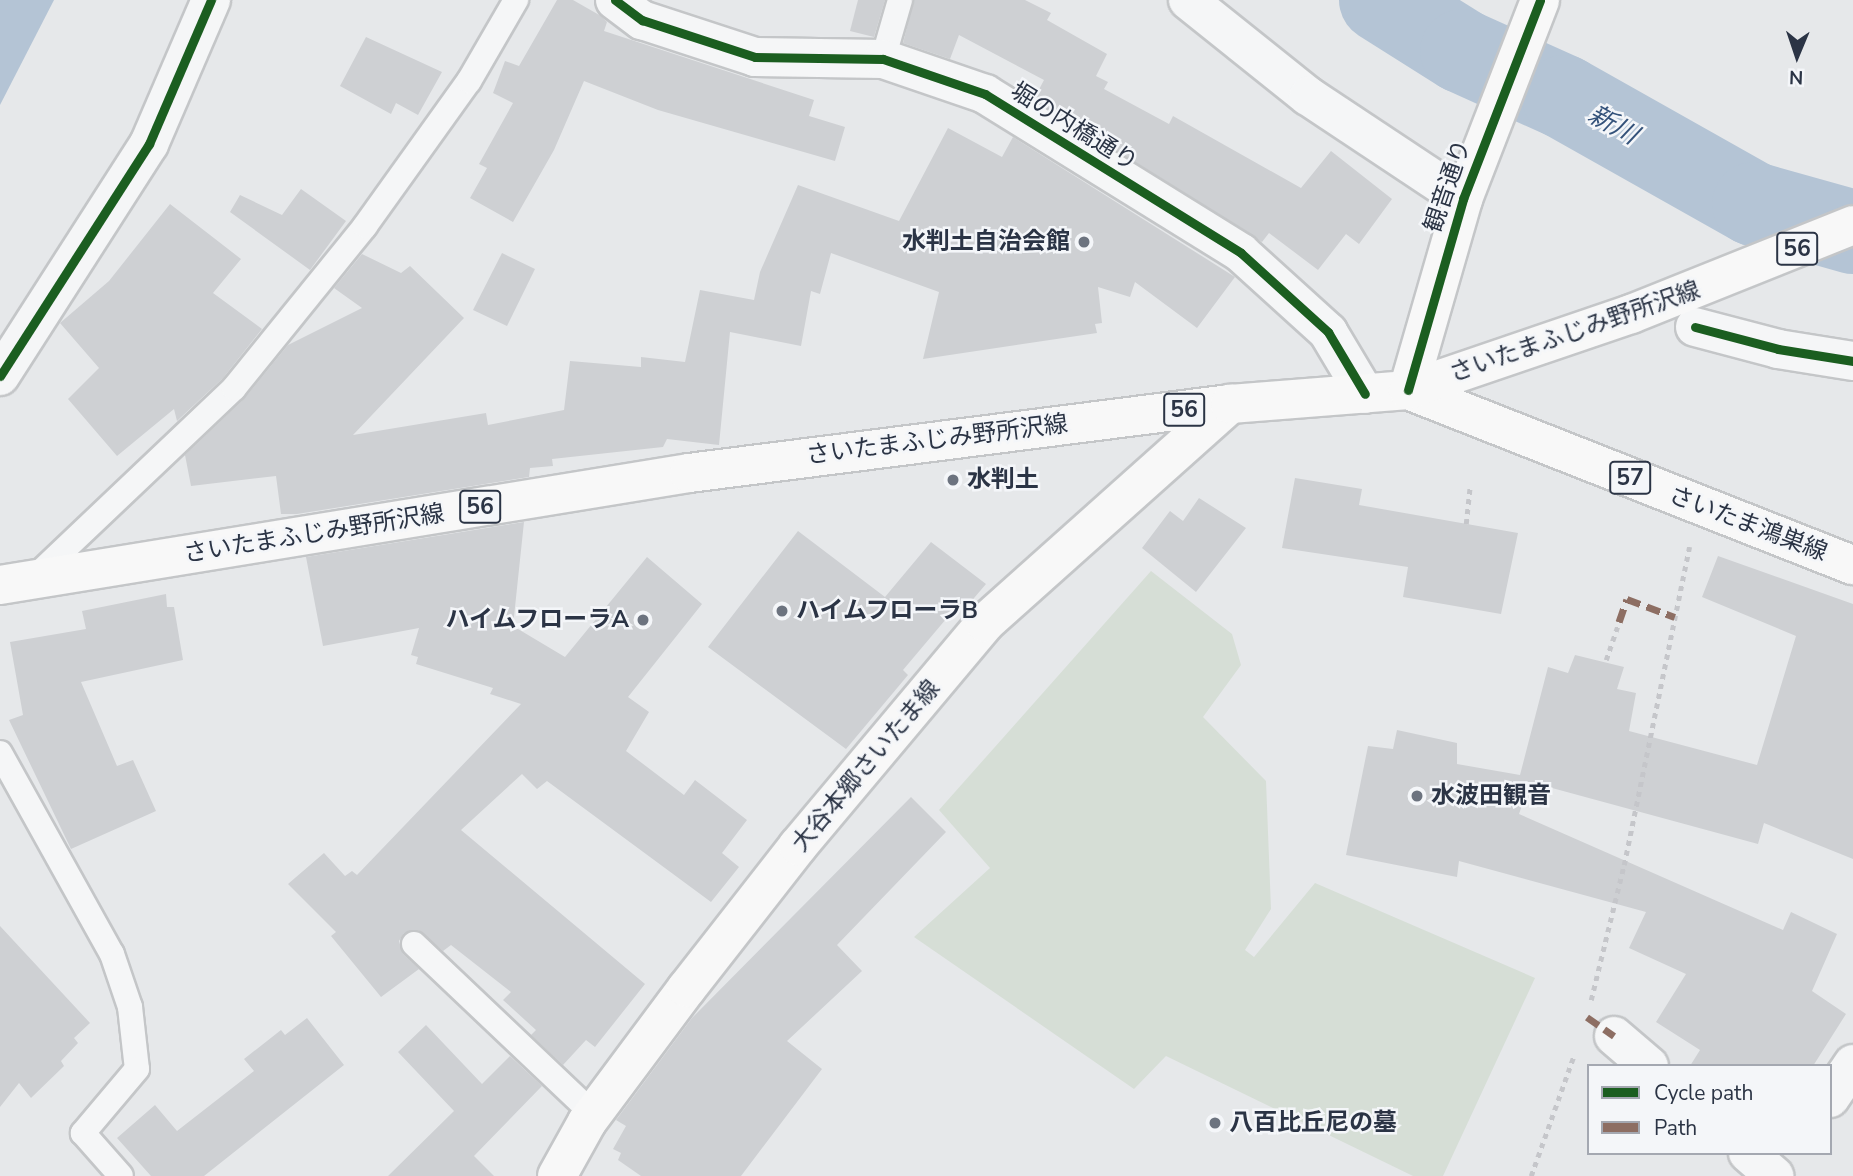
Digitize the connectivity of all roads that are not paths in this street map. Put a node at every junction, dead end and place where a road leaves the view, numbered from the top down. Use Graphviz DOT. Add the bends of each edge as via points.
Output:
graph roads {
  1 [pos="211,0"];
  2 [pos="516,0"];
  3 [pos="615,0"];
  4 [pos="900,0"];
  5 [pos="1188,0"];
  6 [pos="1538,6"];
  7 [pos="883,60"];
  8 [pos="1463,199"];
  9 [pos="1853,225"];
  10 [pos="1695,327"];
  11 [pos="1853,361"];
  12 [pos="0,376"];
  13 [pos="1408,390"];
  14 [pos="1365,394"];
  15 [pos="1230,404"];
  16 [pos="1853,565"];
  17 [pos="16,582"];
  18 [pos="0,753"];
  19 [pos="414,943"];
  20 [pos="1614,1036"];
  21 [pos="1646,1064"];
  22 [pos="1853,1064"];
  23 [pos="1832,1095"];
  24 [pos="593,1114"];
  25 [pos="1750,1155"];
  26 [pos="1797,1155"];
  27 [pos="121,1176"];
  28 [pos="557,1176"];
  29 [pos="1774,1176"];
  30 [pos="1785,1176"];
  1 -- 12 [label="street" via="149,144"];
  2 -- 17 [label="lane" via="469,81 365,226 234,388"];
  3 -- 7 [label="street, 堀の内橋通り" via="642,20 754,57"];
  4 -- 7 [label="lane"];
  5 -- 8 [label="street" via="1308,96"];
  6 -- 8 [label="main road, 観音通り"];
  7 -- 14 [label="street, 堀の内橋通り" via="985,94 1241,253 1328,332"];
  8 -- 13 [label="main road, 観音通り"];
  9 -- 13 [label="main road, さいたまふじみ野所沢線 / 56" via="1740,273"];
  10 -- 11 [label="street" via="1779,349"];
  13 -- 14 [label="main road, さいたまふじみ野所沢線 / 56"];
  13 -- 16 [label="main road, さいたま鴻巣線 / 57"];
  14 -- 15 [label="main road, さいたまふじみ野所沢線 / 56"];
  15 -- 17 [label="main road, さいたまふじみ野所沢線 / 56" via="689,473"];
  15 -- 24 [label="main road, 大谷本郷さいたま線" via="985,623 798,846"];
  18 -- 27 [label="lane" via="112,954 130,1007 137,1069 83,1133"];
  19 -- 24 [label="lane"];
  20 -- 21 [label="street"];
  22 -- 23 [label="street"];
  24 -- 28 [label="main road, 大谷本郷さいたま線"];
  25 -- 29 [label="street"];
  26 -- 30 [label="street"];
}
